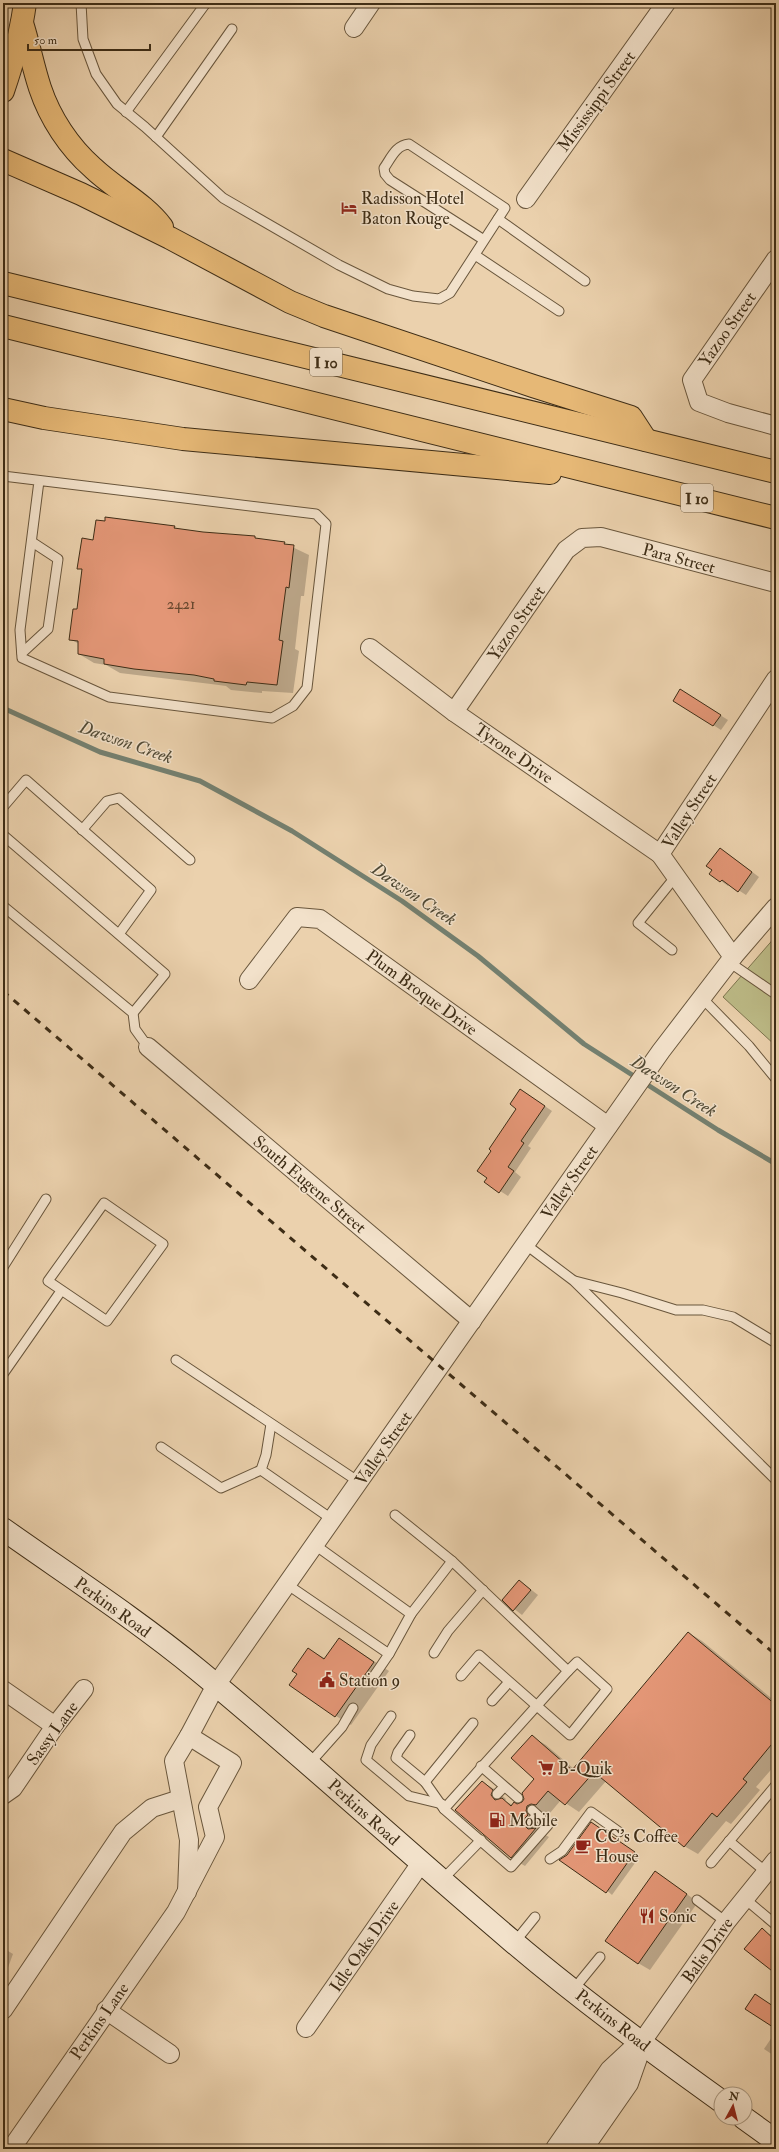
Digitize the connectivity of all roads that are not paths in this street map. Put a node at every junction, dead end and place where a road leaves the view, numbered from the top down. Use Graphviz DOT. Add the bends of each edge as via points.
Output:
graph roads {
  1 [pos="81,3"];
  2 [pos="206,3"];
  3 [pos="372,3"];
  4 [pos="666,3"];
  5 [pos="24,13"];
  6 [pos="354,28"];
  7 [pos="232,29"];
  8 [pos="3,91"];
  9 [pos="126,112"];
  10 [pos="156,137"];
  11 [pos="3,160"];
  12 [pos="526,199"];
  13 [pos="498,219"];
  14 [pos="170,238"];
  15 [pos="484,240"];
  16 [pos="475,255"];
  17 [pos="776,259"];
  18 [pos="585,281"];
  19 [pos="4,283"];
  20 [pos="559,311"];
  21 [pos="3,326"];
  22 [pos="3,409"];
  23 [pos="776,426"];
  24 [pos="646,440"];
  25 [pos="776,472"];
  26 [pos="3,476"];
  27 [pos="618,478"];
  28 [pos="40,481"];
  29 [pos="776,518"];
  30 [pos="582,538"];
  31 [pos="32,542"];
  32 [pos="776,583"];
  33 [pos="370,648"];
  34 [pos="22,653"];
  35 [pos="776,679"];
  36 [pos="454,712"];
  37 [pos="3,807"];
  38 [pos="82,830"];
  39 [pos="3,835"];
  40 [pos="660,854"];
  41 [pos="190,860"];
  42 [pos="676,876"];
  43 [pos="3,906"];
  44 [pos="776,907"];
  45 [pos="119,934"];
  46 [pos="672,950"];
  47 [pos="731,959"];
  48 [pos="248,980"];
  49 [pos="776,991"];
  50 [pos="702,998"];
  51 [pos="133,1013"];
  52 [pos="148,1047"];
  53 [pos="776,1079"];
  54 [pos="608,1125"];
  55 [pos="46,1199"];
  56 [pos="525,1244"];
  57 [pos="3,1267"];
  58 [pos="574,1281"];
  59 [pos="61,1291"];
  60 [pos="472,1321"];
  61 [pos="776,1343"];
  62 [pos="176,1360"];
  63 [pos="3,1374"];
  64 [pos="271,1424"];
  65 [pos="161,1447"];
  66 [pos="261,1470"];
  67 [pos="776,1480"];
  68 [pos="359,1482"];
  69 [pos="395,1515"];
  70 [pos="333,1520"];
  71 [pos="3,1529"];
  72 [pos="315,1545"];
  73 [pos="452,1561"];
  74 [pos="288,1585"];
  75 [pos="483,1590"];
  76 [pos="411,1614"];
  77 [pos="434,1653"];
  78 [pos="389,1654"];
  79 [pos="568,1671"];
  80 [pos="374,1676"];
  81 [pos="461,1676"];
  82 [pos="509,1682"];
  83 [pos="216,1685"];
  84 [pos="84,1689"];
  85 [pos="3,1690"];
  86 [pos="492,1701"];
  87 [pos="535,1706"];
  88 [pos="353,1708"];
  89 [pos="391,1716"];
  90 [pos="474,1723"];
  91 [pos="55,1726"];
  92 [pos="410,1735"];
  93 [pos="190,1736"];
  94 [pos="309,1764"];
  95 [pos="481,1766"];
  96 [pos="425,1782"];
  97 [pos="776,1785"];
  98 [pos="504,1787"];
  99 [pos="497,1794"];
  100 [pos="3,1795"];
  101 [pos="518,1798"];
  102 [pos="180,1799"];
  103 [pos="443,1806"];
  104 [pos="530,1823"];
  105 [pos="620,1832"];
  106 [pos="481,1840"];
  107 [pos="729,1841"];
  108 [pos="550,1859"];
  109 [pos="421,1863"];
  110 [pos="711,1863"];
  111 [pos="773,1865"];
  112 [pos="442,1880"];
  113 [pos="187,1892"];
  114 [pos="744,1898"];
  115 [pos="697,1900"];
  116 [pos="535,1917"];
  117 [pos="726,1922"];
  118 [pos="776,1925"];
  119 [pos="514,1942"];
  120 [pos="600,1957"];
  121 [pos="574,1990"];
  122 [pos="3,2010"];
  123 [pos="106,2010"];
  124 [pos="306,2028"];
  125 [pos="642,2043"];
  126 [pos="170,2054"];
  127 [pos="713,2095"];
  128 [pos="753,2124"];
  129 [pos="776,2141"];
  130 [pos="11,2149"];
  131 [pos="557,2149"];
  132 [pos="581,2149"];
  1 -- 9 [label="lane" via="83,39 96,74 117,104"];
  2 -- 9 [label="lane"];
  3 -- 6 [label="street"];
  4 -- 12 [label="street, Mississippi Street"];
  5 -- 8 [label="main road" via="12,66"];
  5 -- 14 [label="main road" via="40,89 58,126 78,153 111,184 153,216"];
  7 -- 10 [label="lane"];
  9 -- 10 [label="lane"];
  10 -- 16 [label="lane" via="223,198 332,261 388,289 413,296 439,299 450,293"];
  11 -- 14 [label="main road" via="81,194"];
  13 -- 15 [label="lane"];
  13 -- 15 [label="lane" via="505,208 410,144 396,149 384,168 390,180"];
  13 -- 18 [label="lane"];
  14 -- 24 [label="main road" via="290,302 324,316 632,417"];
  15 -- 16 [label="lane"];
  16 -- 20 [label="lane"];
  17 -- 23 [label="street, Yazoo Street" via="692,380 699,402"];
  19 -- 24 [label="main road, I 10"];
  21 -- 27 [label="main road, I 10"];
  22 -- 27 [label="main road" via="44,418 183,439"];
  24 -- 25 [label="main road, I 10"];
  26 -- 28 [label="lane"];
  27 -- 29 [label="main road, I 10"];
  28 -- 31 [label="lane"];
  28 -- 34 [label="lane" via="316,514 326,524 307,688 293,706 272,718 109,697 22,658"];
  30 -- 32 [label="street, Para Street" via="601,537"];
  30 -- 36 [label="street, Yazoo Street" via="566,550"];
  31 -- 34 [label="lane" via="20,630"];
  31 -- 34 [label="lane" via="58,559 48,629"];
  33 -- 36 [label="street, Tyrone Drive"];
  35 -- 40 [label="street, Valley Street"];
  36 -- 40 [label="street, Tyrone Drive"];
  37 -- 38 [label="lane" via="26,780"];
  38 -- 41 [label="lane" via="107,801 119,798"];
  38 -- 45 [label="lane" via="151,890"];
  39 -- 45 [label="lane"];
  40 -- 42 [label="street, Valley Street"];
  42 -- 46 [label="lane" via="638,923"];
  42 -- 47 [label="street, Valley Street"];
  43 -- 51 [label="lane"];
  44 -- 47 [label="street"];
  45 -- 51 [label="lane" via="165,974"];
  47 -- 49 [label="lane" via="774,993"];
  47 -- 50 [label="street, Valley Street"];
  48 -- 54 [label="street, Plum Broque Drive" via="297,916 320,919"];
  50 -- 53 [label="lane" via="749,1046"];
  50 -- 54 [label="street, Valley Street"];
  51 -- 52 [label="lane" via="135,1029"];
  52 -- 60 [label="street, South Eugene Street"];
  54 -- 56 [label="street, Valley Street"];
  55 -- 57 [label="lane"];
  56 -- 58 [label="lane"];
  56 -- 60 [label="street, Valley Street"];
  58 -- 61 [label="lane" via="676,1310 703,1310 733,1316"];
  58 -- 67 [label="lane"];
  59 -- 59 [label="lane" via="48,1281 104,1203 162,1244 107,1321"];
  59 -- 63 [label="lane"];
  60 -- 68 [label="street, Valley Street"];
  62 -- 64 [label="lane"];
  64 -- 66 [label="lane"];
  64 -- 68 [label="lane"];
  65 -- 66 [label="lane" via="221,1488"];
  66 -- 70 [label="lane"];
  68 -- 70 [label="street, Valley Street"];
  69 -- 73 [label="lane"];
  70 -- 72 [label="street, Valley Street"];
  71 -- 83 [label="main road, Perkins Road" via="137,1624"];
  72 -- 74 [label="street, Valley Street"];
  72 -- 76 [label="lane"];
  73 -- 75 [label="lane"];
  73 -- 76 [label="lane"];
  74 -- 78 [label="lane"];
  74 -- 83 [label="street, Valley Street"];
  75 -- 77 [label="lane" via="448,1631"];
  75 -- 79 [label="lane"];
  76 -- 78 [label="lane"];
  78 -- 80 [label="lane"];
  79 -- 87 [label="lane"];
  79 -- 87 [label="lane" via="577,1662 607,1689 570,1735"];
  81 -- 82 [label="lane" via="479,1654"];
  82 -- 86 [label="lane"];
  82 -- 87 [label="lane"];
  83 -- 93 [label="street, Valley Street"];
  83 -- 94 [label="main road, Perkins Road"];
  84 -- 91 [label="street, Sassy Lane"];
  85 -- 91 [label="street"];
  87 -- 95 [label="lane"];
  88 -- 94 [label="lane" via="342,1727"];
  89 -- 103 [label="lane" via="371,1745 366,1760 410,1796"];
  90 -- 96 [label="lane"];
  91 -- 100 [label="street, Sassy Lane" via="13,1788"];
  92 -- 96 [label="lane" via="396,1758"];
  93 -- 102 [label="street, Valley Street" via="174,1761"];
  93 -- 113 [label="street, Perkins Lane" via="232,1763 208,1807 215,1837"];
  94 -- 109 [label="main road, Perkins Road"];
  95 -- 98 [label="lane"];
  95 -- 103 [label="lane"];
  96 -- 103 [label="lane"];
  97 -- 107 [label="lane"];
  98 -- 99 [label="lane"];
  98 -- 101 [label="lane"];
  102 -- 113 [label="street, Valley Street" via="189,1840"];
  102 -- 122 [label="street" via="152,1808 123,1832"];
  103 -- 106 [label="lane" via="470,1827"];
  104 -- 106 [label="lane" via="534,1813 548,1825 511,1867 501,1854"];
  105 -- 108 [label="lane" via="591,1812 562,1851"];
  106 -- 112 [label="lane"];
  107 -- 110 [label="lane"];
  107 -- 111 [label="lane"];
  109 -- 112 [label="main road, Perkins Road"];
  109 -- 124 [label="street, Idle Oaks Drive"];
  111 -- 114 [label="street, Balis Drive"];
  112 -- 119 [label="main road, Perkins Road"];
  113 -- 123 [label="street, Perkins Lane" via="176,1912"];
  114 -- 117 [label="street, Balis Drive"];
  114 -- 118 [label="lane"];
  115 -- 117 [label="lane"];
  116 -- 119 [label="lane"];
  117 -- 125 [label="street, Balis Drive"];
  119 -- 121 [label="main road, Perkins Road"];
  120 -- 121 [label="lane"];
  121 -- 125 [label="main road, Perkins Road"];
  123 -- 126 [label="street"];
  123 -- 130 [label="street, Perkins Lane"];
  125 -- 127 [label="main road, Perkins Road"];
  125 -- 131 [label="main road" via="611,2071"];
  125 -- 132 [label="main road" via="627,2083"];
  128 -- 129 [label="main road"];
}
